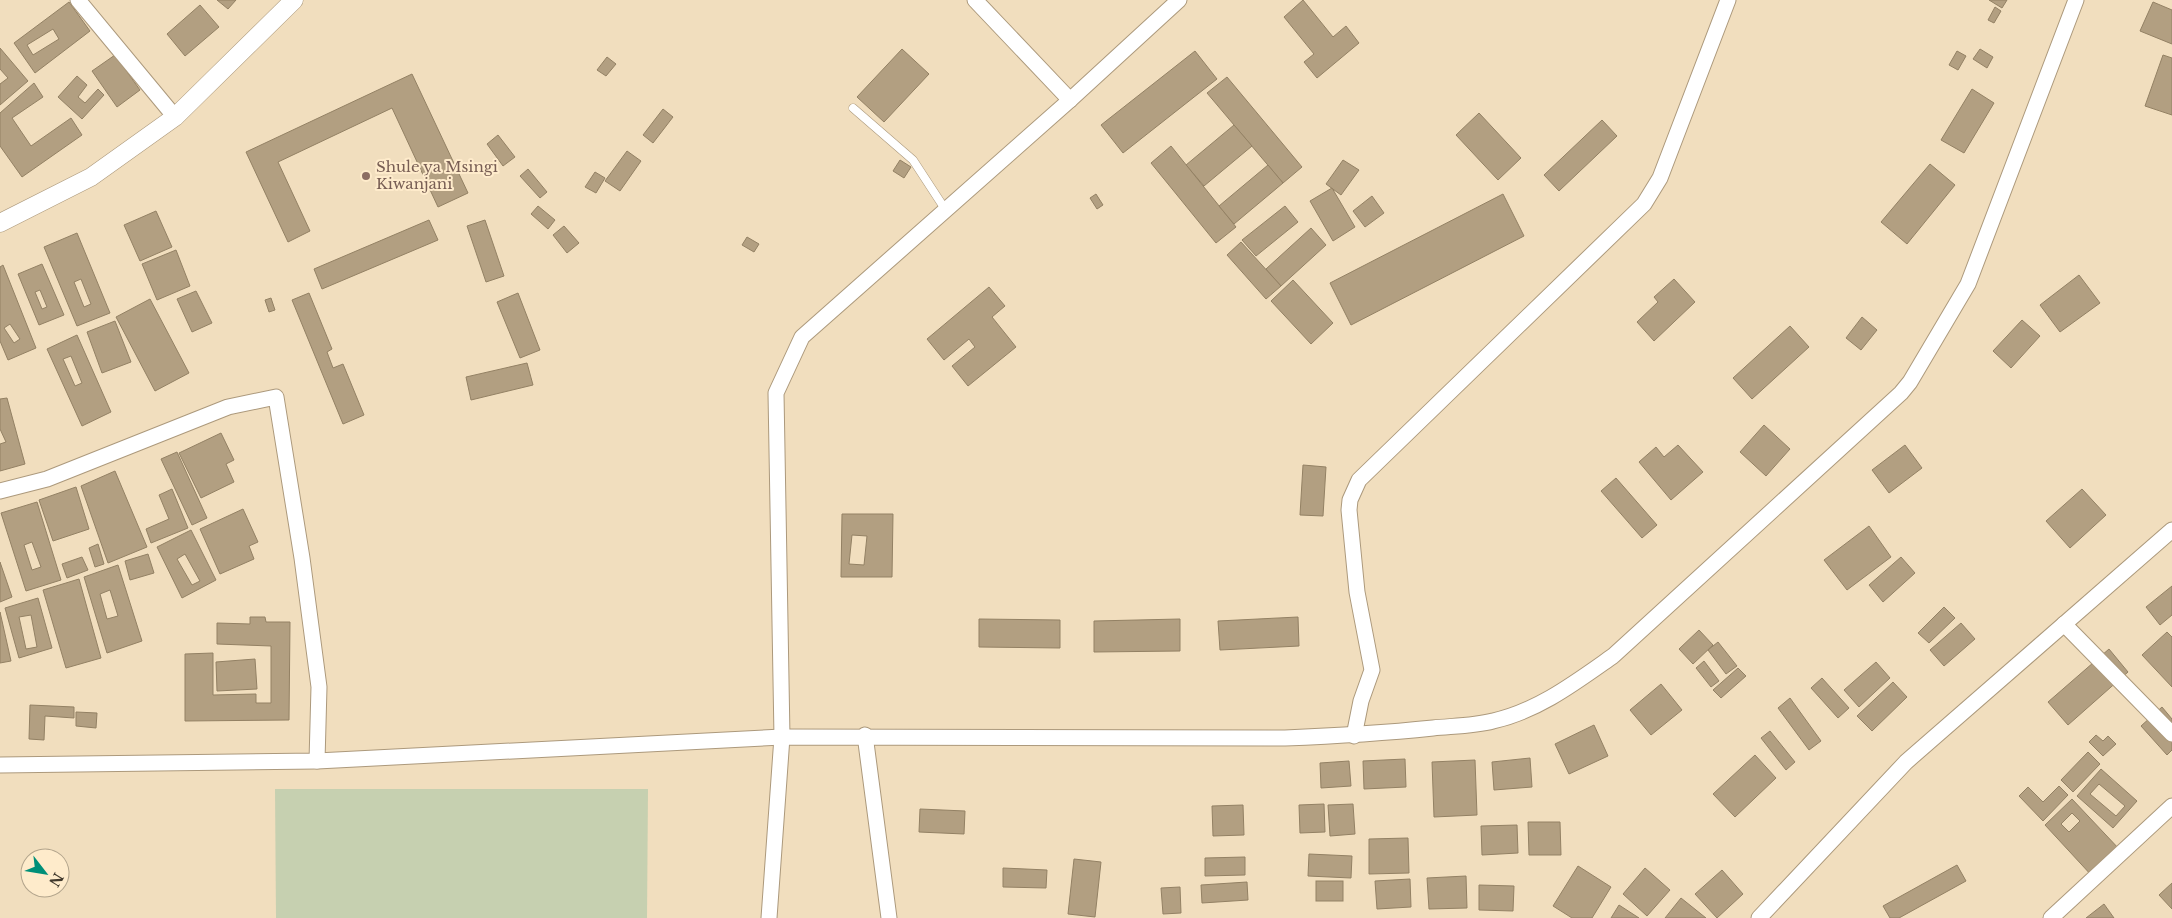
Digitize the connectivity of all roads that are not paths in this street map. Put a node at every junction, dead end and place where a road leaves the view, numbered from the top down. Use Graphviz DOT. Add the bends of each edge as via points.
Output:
graph roads {
  1 [pos="78,0"];
  2 [pos="294,0"];
  3 [pos="975,0"];
  4 [pos="1179,0"];
  5 [pos="1728,0"];
  6 [pos="2076,0"];
  7 [pos="1070,100"];
  8 [pos="853,108"];
  9 [pos="175,117"];
  10 [pos="946,209"];
  11 [pos="0,223"];
  12 [pos="0,491"];
  13 [pos="2172,530"];
  14 [pos="2064,624"];
  15 [pos="2172,734"];
  16 [pos="865,735"];
  17 [pos="1354,736"];
  18 [pos="782,737"];
  19 [pos="316,761"];
  20 [pos="0,765"];
  21 [pos="2172,806"];
  22 [pos="768,918"];
  23 [pos="889,918"];
  24 [pos="1759,918"];
  25 [pos="2051,918"];
  1 -- 9 [label="street"];
  2 -- 9 [label="street"];
  3 -- 7 [label="street"];
  4 -- 7 [label="street"];
  5 -- 17 [label="street" via="1660,178 1644,204 1359,480 1349,510 1357,592 1372,670"];
  6 -- 17 [label="street" via="1968,284 1901,393 1641,631 1581,679 1536,705 1494,721"];
  7 -- 10 [label="street"];
  8 -- 10 [label="lane" via="913,160"];
  9 -- 11 [label="street" via="91,177"];
  10 -- 18 [label="street" via="802,337 776,393"];
  12 -- 19 [label="street" via="47,479 228,407 276,397 319,687"];
  13 -- 14 [label="street"];
  14 -- 15 [label="street"];
  14 -- 24 [label="street" via="1906,762"];
  16 -- 17 [label="street"];
  16 -- 18 [label="street"];
  16 -- 23 [label="street"];
  18 -- 19 [label="street"];
  18 -- 22 [label="street"];
  19 -- 20 [label="street"];
  21 -- 25 [label="street"];
}
